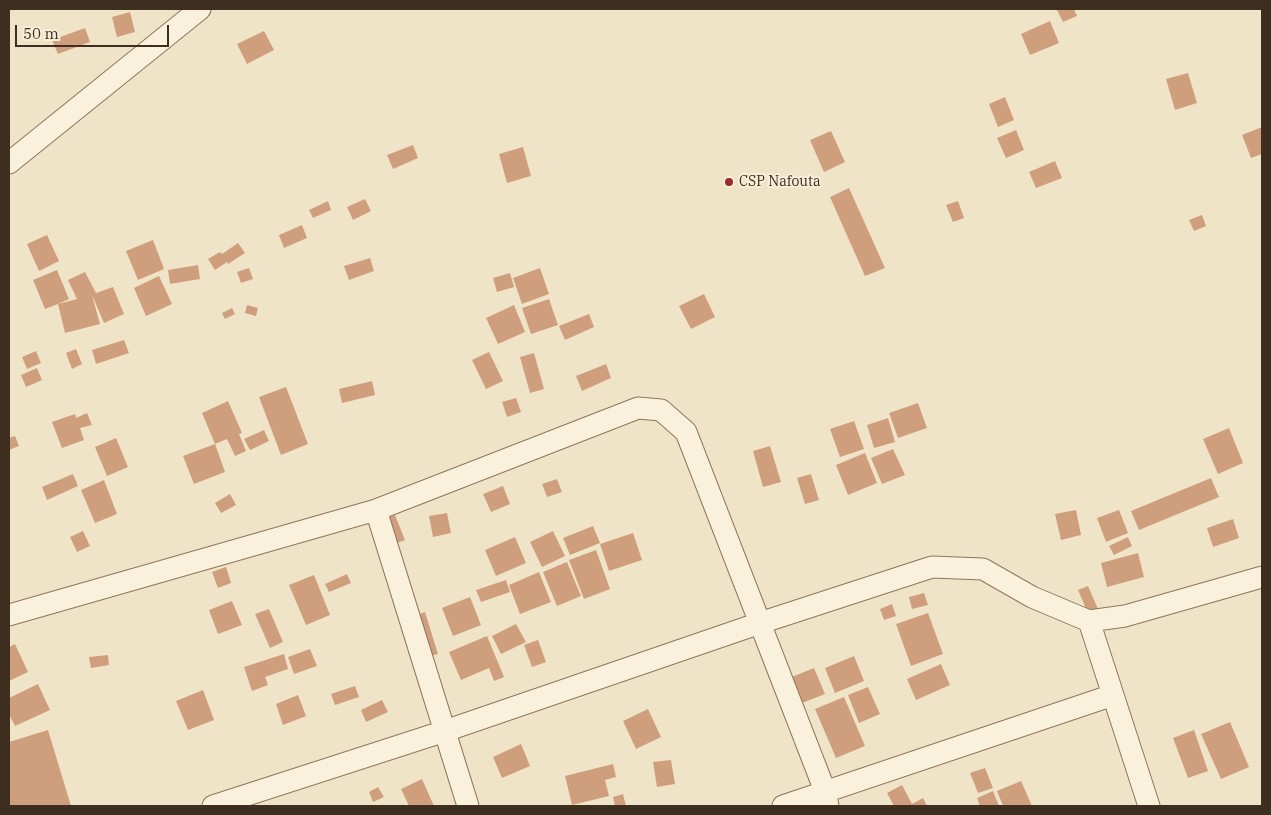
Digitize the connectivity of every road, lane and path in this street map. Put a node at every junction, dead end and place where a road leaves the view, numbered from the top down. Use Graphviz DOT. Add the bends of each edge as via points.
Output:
graph roads {
  1 [pos="200,9"];
  2 [pos="9,163"];
  3 [pos="376,510"];
  4 [pos="1262,577"];
  5 [pos="9,615"];
  6 [pos="1089,622"];
  7 [pos="760,623"];
  8 [pos="1113,695"];
  9 [pos="445,731"];
  10 [pos="826,799"];
  11 [pos="212,806"];
  12 [pos="468,806"];
  13 [pos="783,806"];
  14 [pos="1149,806"];
  1 -- 2 [label="street"];
  3 -- 5 [label="street"];
  3 -- 7 [label="street" via="638,408 661,410 686,432"];
  3 -- 9 [label="street"];
  4 -- 6 [label="street" via="1125,616"];
  6 -- 7 [label="street" via="1032,597 983,569 932,567"];
  6 -- 8 [label="street"];
  7 -- 9 [label="street"];
  7 -- 10 [label="street"];
  8 -- 10 [label="street"];
  8 -- 14 [label="street"];
  9 -- 11 [label="street"];
  9 -- 12 [label="street"];
  10 -- 13 [label="street"];
}
